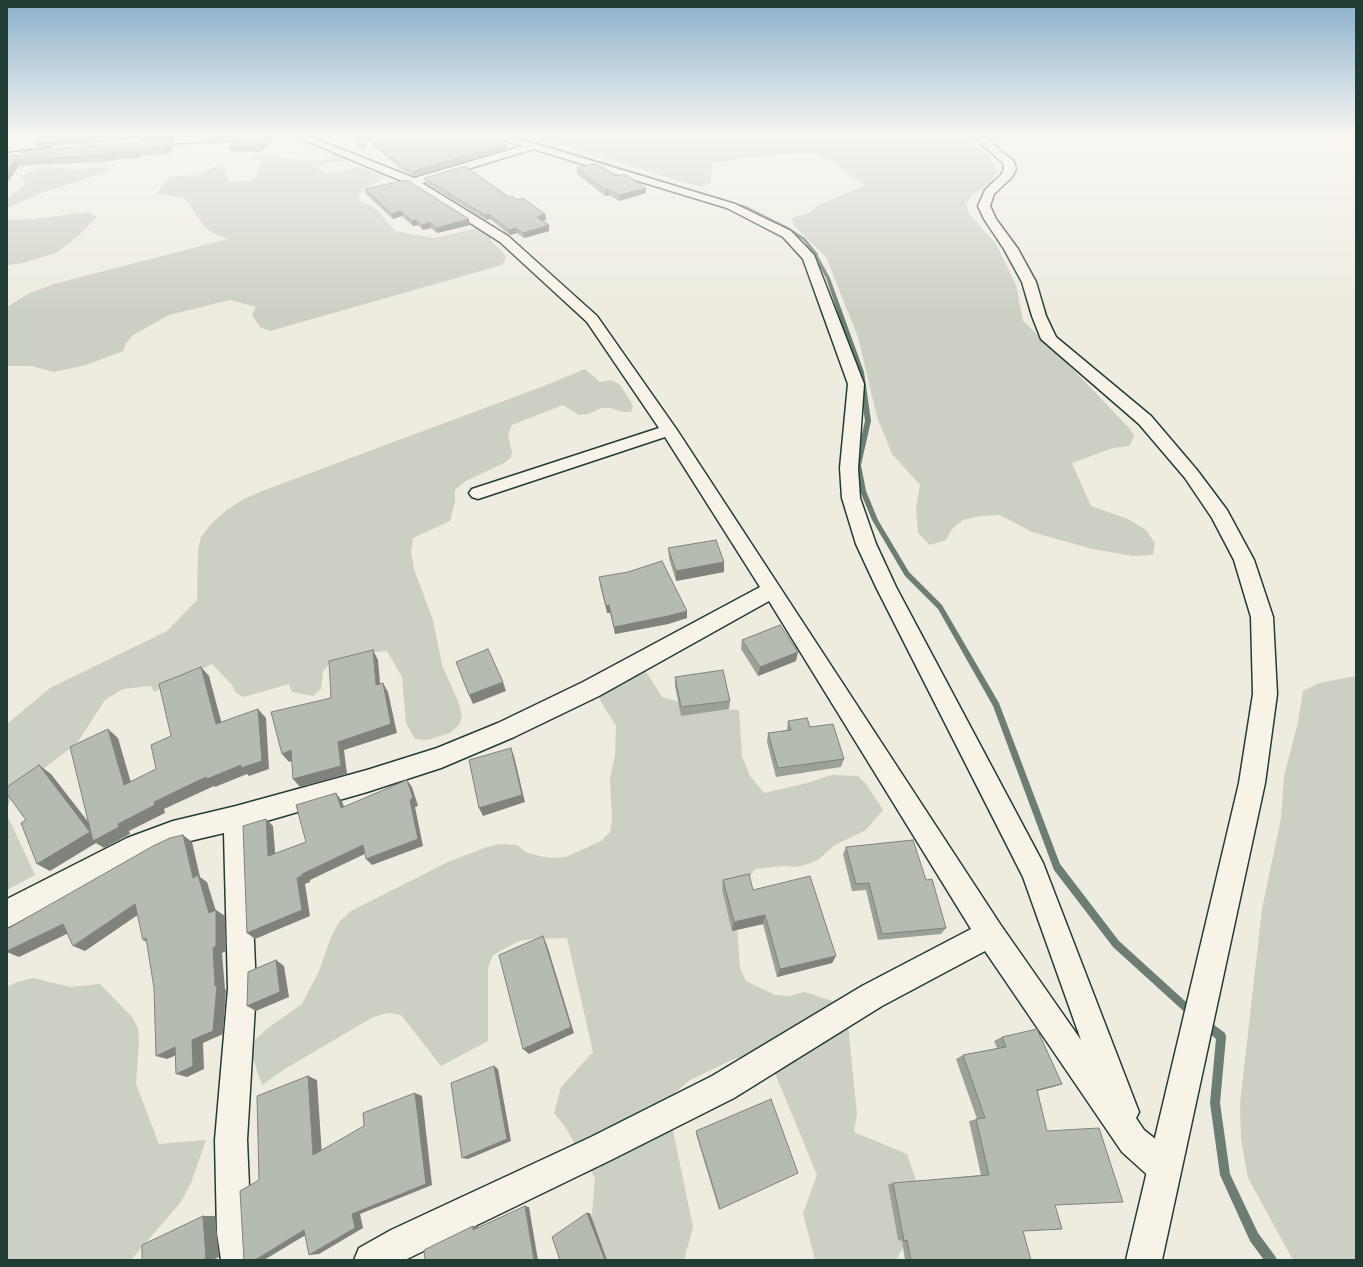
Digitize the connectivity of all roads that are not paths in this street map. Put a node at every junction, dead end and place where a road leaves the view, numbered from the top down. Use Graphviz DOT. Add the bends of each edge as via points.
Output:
graph roads {
  1 [pos="434,195"];
  2 [pos="695,195"];
  3 [pos="988,195"];
  4 [pos="668,430"];
  5 [pos="478,493"];
  6 [pos="772,590"];
  7 [pos="236,818"];
  8 [pos="7,914"];
  9 [pos="990,934"];
  10 [pos="1133,1141"];
  11 [pos="1165,1168"];
  12 [pos="238,1260"];
  13 [pos="371,1260"];
  14 [pos="1144,1260"];
  1 -- 4 [label="street" via="504,238 592,319"];
  2 -- 10 [label="street" via="731,206 787,234 809,258 856,384 849,468 851,498 866,544 1034,872"];
  3 -- 11 [label="main road" via="984,206 990,219 1012,249 1029,282 1047,335 1058,348 1145,420 1186,468 1220,515 1244,560 1262,618 1265,694 1252,783"];
  4 -- 5 [label="street"];
  4 -- 6 [label="street"];
  6 -- 7 [label="street" via="591,689 506,730 441,757"];
  6 -- 9 [label="street"];
  7 -- 8 [label="street" via="173,834 136,847"];
  7 -- 12 [label="street" via="242,989 231,1140 234,1233"];
  9 -- 10 [label="street"];
  9 -- 13 [label="street" via="872,996 724,1087 403,1242"];
  10 -- 11 [label="street"];
  11 -- 14 [label="main road"];
}
